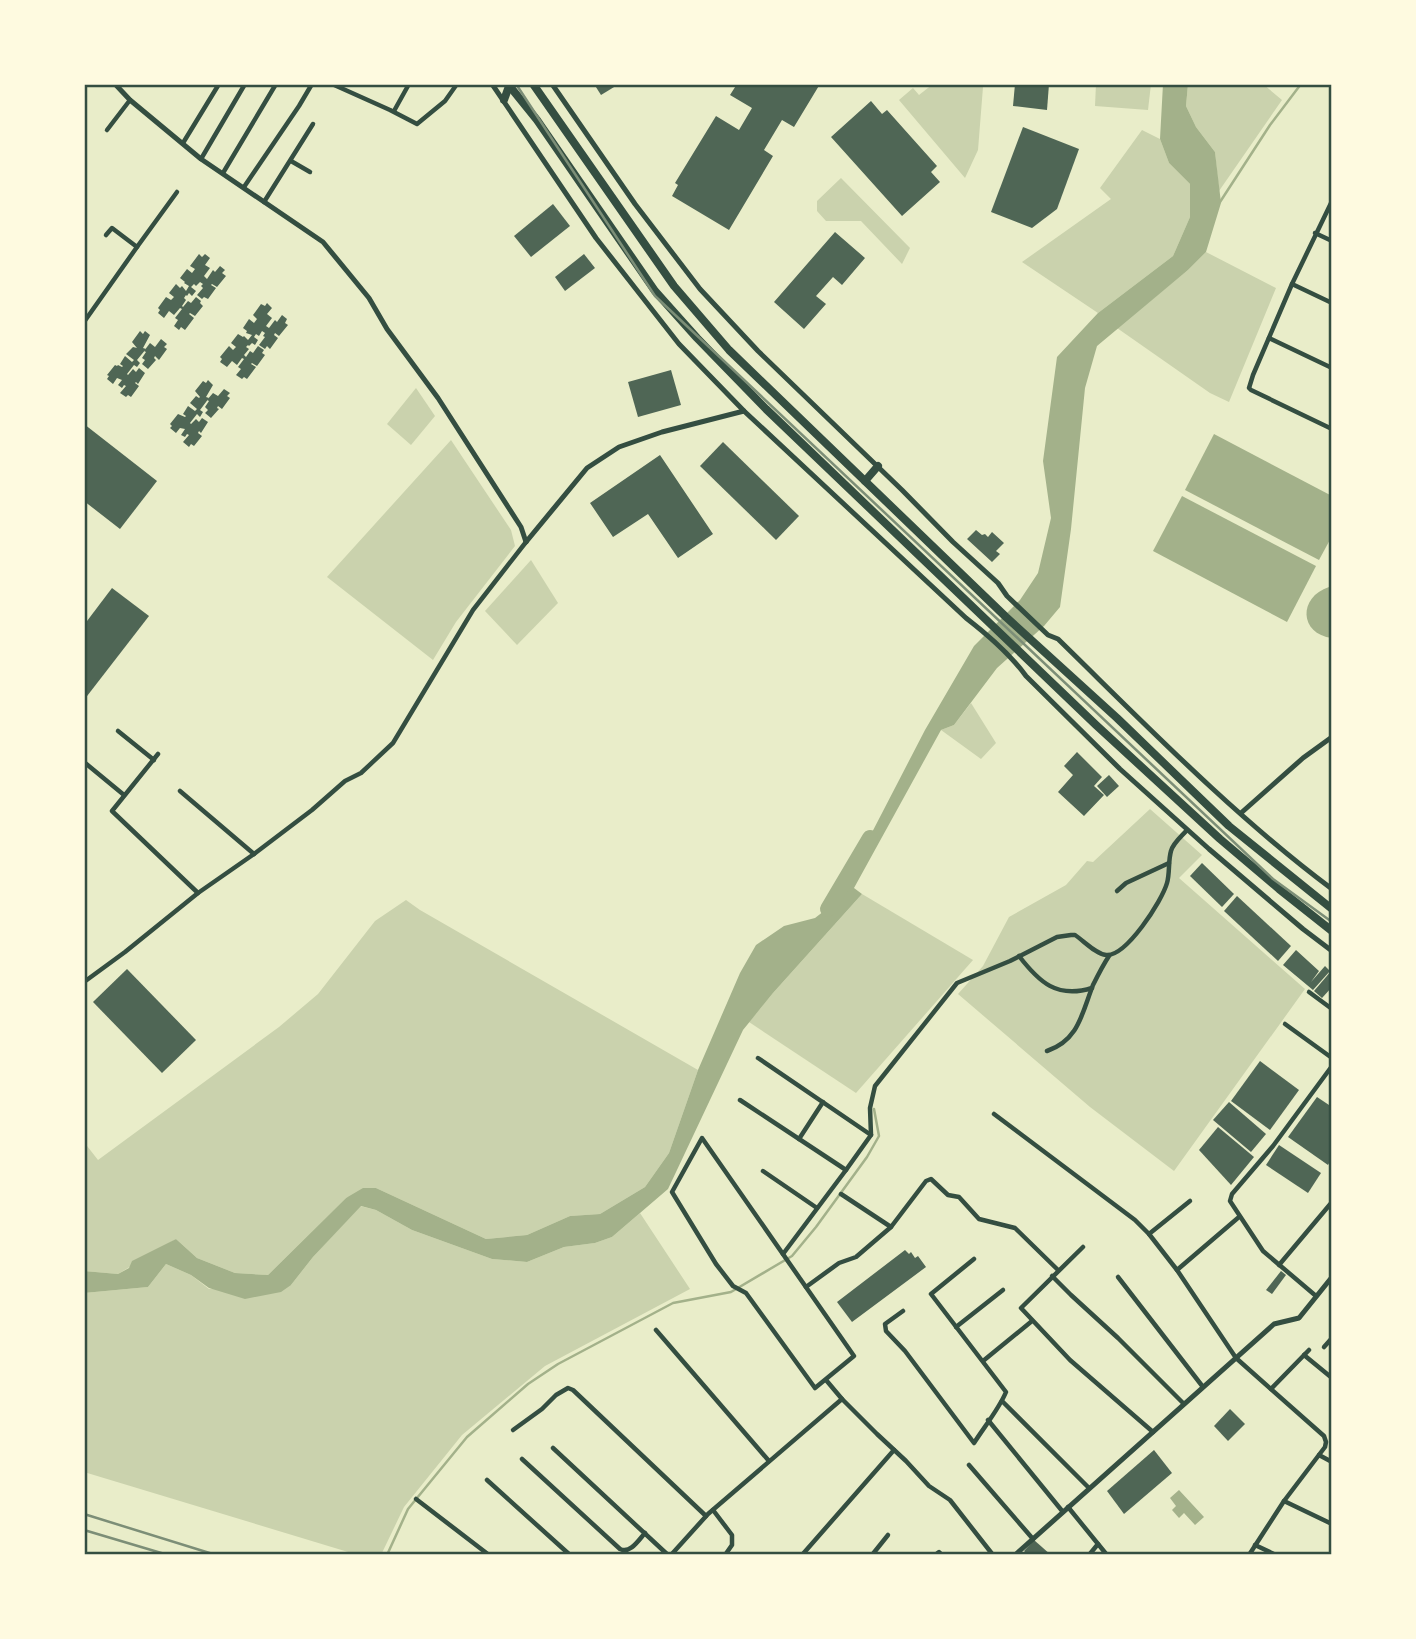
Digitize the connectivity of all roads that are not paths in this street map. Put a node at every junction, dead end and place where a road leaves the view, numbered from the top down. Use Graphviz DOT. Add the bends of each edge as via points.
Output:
graph roads {
  1 [pos="115,84"];
  2 [pos="219,84"];
  3 [pos="245,84"];
  4 [pos="276,84"];
  5 [pos="312,84"];
  6 [pos="332,84"];
  7 [pos="409,84"];
  8 [pos="457,84"];
  9 [pos="492,84"];
  10 [pos="533,84"];
  11 [pos="552,84"];
  12 [pos="508,85"];
  13 [pos="346,87"];
  14 [pos="130,100"];
  15 [pos="504,100"];
  16 [pos="394,111"];
  17 [pos="313,124"];
  18 [pos="107,130"];
  19 [pos="183,143"];
  20 [pos="201,159"];
  21 [pos="290,161"];
  22 [pos="310,172"];
  23 [pos="223,173"];
  24 [pos="244,187"];
  25 [pos="177,192"];
  26 [pos="1332,201"];
  27 [pos="264,202"];
  28 [pos="1315,233"];
  29 [pos="106,235"];
  30 [pos="1332,241"];
  31 [pos="137,247"];
  32 [pos="1292,284"];
  33 [pos="1332,303"];
  34 [pos="84,322"];
  35 [pos="1269,338"];
  36 [pos="1332,368"];
  37 [pos="744,411"];
  38 [pos="1332,429"];
  39 [pos="878,466"];
  40 [pos="866,481"];
  41 [pos="526,542"];
  42 [pos="1018,658"];
  43 [pos="118,731"];
  44 [pos="1332,737"];
  45 [pos="158,754"];
  46 [pos="154,760"];
  47 [pos="84,762"];
  48 [pos="180,791"];
  49 [pos="124,795"];
  50 [pos="1241,813"];
  51 [pos="1188,830"];
  52 [pos="254,854"];
  53 [pos="1170,862"];
  54 [pos="1332,889"];
  55 [pos="1118,891"];
  56 [pos="198,893"];
  57 [pos="1332,909"];
  58 [pos="1332,931"];
  59 [pos="1332,951"];
  60 [pos="1110,955"];
  61 [pos="1019,956"];
  62 [pos="84,982"];
  63 [pos="1092,988"];
  64 [pos="1309,992"];
  65 [pos="1332,1009"];
  66 [pos="1286,1024"];
  67 [pos="1047,1051"];
  68 [pos="758,1058"];
  69 [pos="1332,1058"];
  70 [pos="1332,1066"];
  71 [pos="740,1100"];
  72 [pos="824,1101"];
  73 [pos="994,1114"];
  74 [pos="872,1135"];
  75 [pos="799,1139"];
  76 [pos="846,1170"];
  77 [pos="762,1171"];
  78 [pos="841,1194"];
  79 [pos="1190,1201"];
  80 [pos="1332,1202"];
  81 [pos="817,1208"];
  82 [pos="1239,1217"];
  83 [pos="891,1227"];
  84 [pos="1149,1234"];
  85 [pos="1083,1247"];
  86 [pos="783,1255"];
  87 [pos="974,1259"];
  88 [pos="1279,1265"];
  89 [pos="1058,1270"];
  90 [pos="1177,1270"];
  91 [pos="1052,1276"];
  92 [pos="1332,1276"];
  93 [pos="1118,1277"];
  94 [pos="806,1287"];
  95 [pos="1003,1290"];
  96 [pos="1315,1296"];
  97 [pos="903,1311"];
  98 [pos="1032,1321"];
  99 [pos="956,1327"];
  100 [pos="656,1330"];
  101 [pos="1332,1338"];
  102 [pos="1324,1347"];
  103 [pos="1309,1350"];
  104 [pos="1304,1354"];
  105 [pos="1236,1358"];
  106 [pos="982,1361"];
  107 [pos="1332,1378"];
  108 [pos="826,1380"];
  109 [pos="1203,1387"];
  110 [pos="1271,1389"];
  111 [pos="842,1399"];
  112 [pos="1002,1401"];
  113 [pos="1184,1404"];
  114 [pos="988,1420"];
  115 [pos="513,1430"];
  116 [pos="1153,1432"];
  117 [pos="1332,1446"];
  118 [pos="1325,1447"];
  119 [pos="552,1448"];
  120 [pos="894,1450"];
  121 [pos="1319,1455"];
  122 [pos="522,1459"];
  123 [pos="769,1461"];
  124 [pos="1332,1462"];
  125 [pos="969,1465"];
  126 [pos="486,1480"];
  127 [pos="1089,1488"];
  128 [pos="416,1499"];
  129 [pos="1284,1501"];
  130 [pos="713,1510"];
  131 [pos="1065,1510"];
  132 [pos="706,1516"];
  133 [pos="1332,1524"];
  134 [pos="645,1533"];
  135 [pos="888,1535"];
  136 [pos="1033,1539"];
  137 [pos="1098,1544"];
  138 [pos="1255,1545"];
  139 [pos="489,1555"];
  140 [pos="570,1555"];
  141 [pos="670,1555"];
  142 [pos="725,1555"];
  143 [pos="802,1555"];
  144 [pos="872,1555"];
  145 [pos="936,1555"];
  146 [pos="942,1555"];
  147 [pos="993,1555"];
  148 [pos="1015,1555"];
  149 [pos="1089,1555"];
  150 [pos="1107,1555"];
  151 [pos="1249,1555"];
  152 [pos="1276,1555"];
  1 -- 14 [label="street"];
  2 -- 19 [label="street"];
  3 -- 20 [label="street"];
  4 -- 23 [label="street"];
  5 -- 24 [label="street"];
  6 -- 13 [label="street"];
  7 -- 16 [label="street"];
  8 -- 16 [label="street" via="445,101 417,124"];
  9 -- 15 [label="street"];
  10 -- 40 [label="highway" via="699,316"];
  11 -- 39 [label="street" via="700,289"];
  12 -- 15 [label="highway"];
  12 -- 42 [label="highway" via="681,322 989,623"];
  13 -- 16 [label="street"];
  14 -- 18 [label="street"];
  14 -- 19 [label="street"];
  15 -- 37 [label="street" via="630,283 679,344"];
  17 -- 21 [label="street"];
  19 -- 20 [label="street"];
  20 -- 23 [label="street"];
  21 -- 22 [label="street"];
  21 -- 27 [label="street"];
  23 -- 24 [label="street"];
  24 -- 27 [label="street"];
  25 -- 31 [label="street"];
  26 -- 28 [label="street"];
  27 -- 41 [label="street" via="323,242 369,298 522,527"];
  28 -- 30 [label="street"];
  28 -- 32 [label="street"];
  29 -- 31 [label="street" via="112,228"];
  31 -- 34 [label="street"];
  32 -- 33 [label="street"];
  32 -- 35 [label="street"];
  35 -- 36 [label="street"];
  35 -- 38 [label="street" via="1249,388"];
  37 -- 41 [label="street" via="619,447 587,468"];
  37 -- 42 [label="street" via="966,618"];
  39 -- 40 [label="highway"];
  39 -- 50 [label="street" via="1007,596"];
  40 -- 57 [label="highway" via="1229,826"];
  41 -- 52 [label="street" via="473,610 393,743"];
  42 -- 51 [label="street" via="1026,676"];
  42 -- 58 [label="highway" via="1220,839"];
  43 -- 46 [label="street"];
  44 -- 50 [label="street"];
  45 -- 46 [label="street"];
  46 -- 49 [label="street"];
  47 -- 49 [label="street"];
  48 -- 52 [label="street"];
  49 -- 56 [label="street" via="112,811"];
  50 -- 54 [label="street"];
  51 -- 53 [label="street" via="1171,850"];
  51 -- 59 [label="street"];
  52 -- 56 [label="street"];
  53 -- 55 [label="street"];
  53 -- 60 [label="street" via="1159,902 1131,940"];
  56 -- 62 [label="street"];
  60 -- 61 [label="street" via="1071,935"];
  60 -- 63 [label="street"];
  61 -- 63 [label="street" via="1041,982 1077,993"];
  61 -- 74 [label="street" via="957,983 938,1006 876,1086 870,1108"];
  63 -- 67 [label="street" via="1073,1033"];
  64 -- 65 [label="street"];
  66 -- 69 [label="street"];
  68 -- 72 [label="street"];
  70 -- 82 [label="street" via="1232,1194 1230,1201"];
  71 -- 75 [label="street"];
  72 -- 74 [label="street"];
  72 -- 75 [label="street"];
  73 -- 84 [label="street"];
  74 -- 76 [label="street"];
  75 -- 76 [label="street"];
  76 -- 81 [label="street"];
  77 -- 81 [label="street"];
  78 -- 83 [label="street"];
  79 -- 84 [label="street"];
  80 -- 88 [label="street"];
  81 -- 86 [label="street"];
  82 -- 88 [label="street"];
  82 -- 90 [label="street"];
  83 -- 89 [label="street" via="931,1179 979,1219 1015,1228"];
  83 -- 94 [label="street" via="856,1257 838,1263"];
  84 -- 90 [label="street"];
  85 -- 89 [label="street"];
  86 -- 94 [label="street"];
  86 -- 108 [label="street" via="702,1138 672,1192 716,1264 733,1286 746,1293 815,1388"];
  87 -- 99 [label="street" via="931,1294"];
  88 -- 96 [label="street"];
  89 -- 91 [label="street"];
  90 -- 105 [label="street"];
  91 -- 98 [label="street" via="1021,1308"];
  91 -- 113 [label="street"];
  92 -- 96 [label="street"];
  93 -- 109 [label="street"];
  94 -- 108 [label="street" via="854,1356"];
  95 -- 99 [label="street"];
  96 -- 105 [label="street" via="1299,1318 1274,1324"];
  97 -- 114 [label="street" via="884,1324 886,1331 974,1443"];
  98 -- 106 [label="street"];
  98 -- 116 [label="street"];
  99 -- 106 [label="street"];
  100 -- 123 [label="street"];
  101 -- 102 [label="street"];
  103 -- 104 [label="street"];
  104 -- 107 [label="street"];
  104 -- 110 [label="street"];
  105 -- 109 [label="street"];
  105 -- 110 [label="street"];
  106 -- 112 [label="street" via="1006,1392"];
  108 -- 111 [label="street"];
  109 -- 113 [label="street"];
  110 -- 118 [label="street" via="1324,1436"];
  111 -- 120 [label="street"];
  111 -- 123 [label="street"];
  112 -- 114 [label="street"];
  112 -- 127 [label="street"];
  113 -- 116 [label="street"];
  114 -- 131 [label="street"];
  115 -- 132 [label="street" via="568,1388"];
  116 -- 127 [label="street"];
  117 -- 118 [label="street"];
  118 -- 121 [label="street"];
  119 -- 134 [label="street"];
  120 -- 143 [label="street"];
  120 -- 147 [label="street" via="929,1486 950,1500"];
  121 -- 124 [label="street"];
  121 -- 129 [label="street"];
  122 -- 134 [label="street" via="620,1549 629,1550"];
  123 -- 130 [label="street"];
  125 -- 136 [label="street"];
  126 -- 140 [label="street"];
  127 -- 131 [label="street"];
  128 -- 139 [label="street"];
  129 -- 133 [label="street"];
  129 -- 138 [label="street"];
  130 -- 132 [label="street"];
  130 -- 142 [label="street" via="732,1535"];
  131 -- 136 [label="street"];
  131 -- 137 [label="street"];
  132 -- 141 [label="street"];
  134 -- 141 [label="street"];
  135 -- 144 [label="street"];
  136 -- 148 [label="street"];
  137 -- 149 [label="street"];
  137 -- 150 [label="street"];
  138 -- 151 [label="street"];
  138 -- 152 [label="street"];
  145 -- 146 [label="street"];
}
